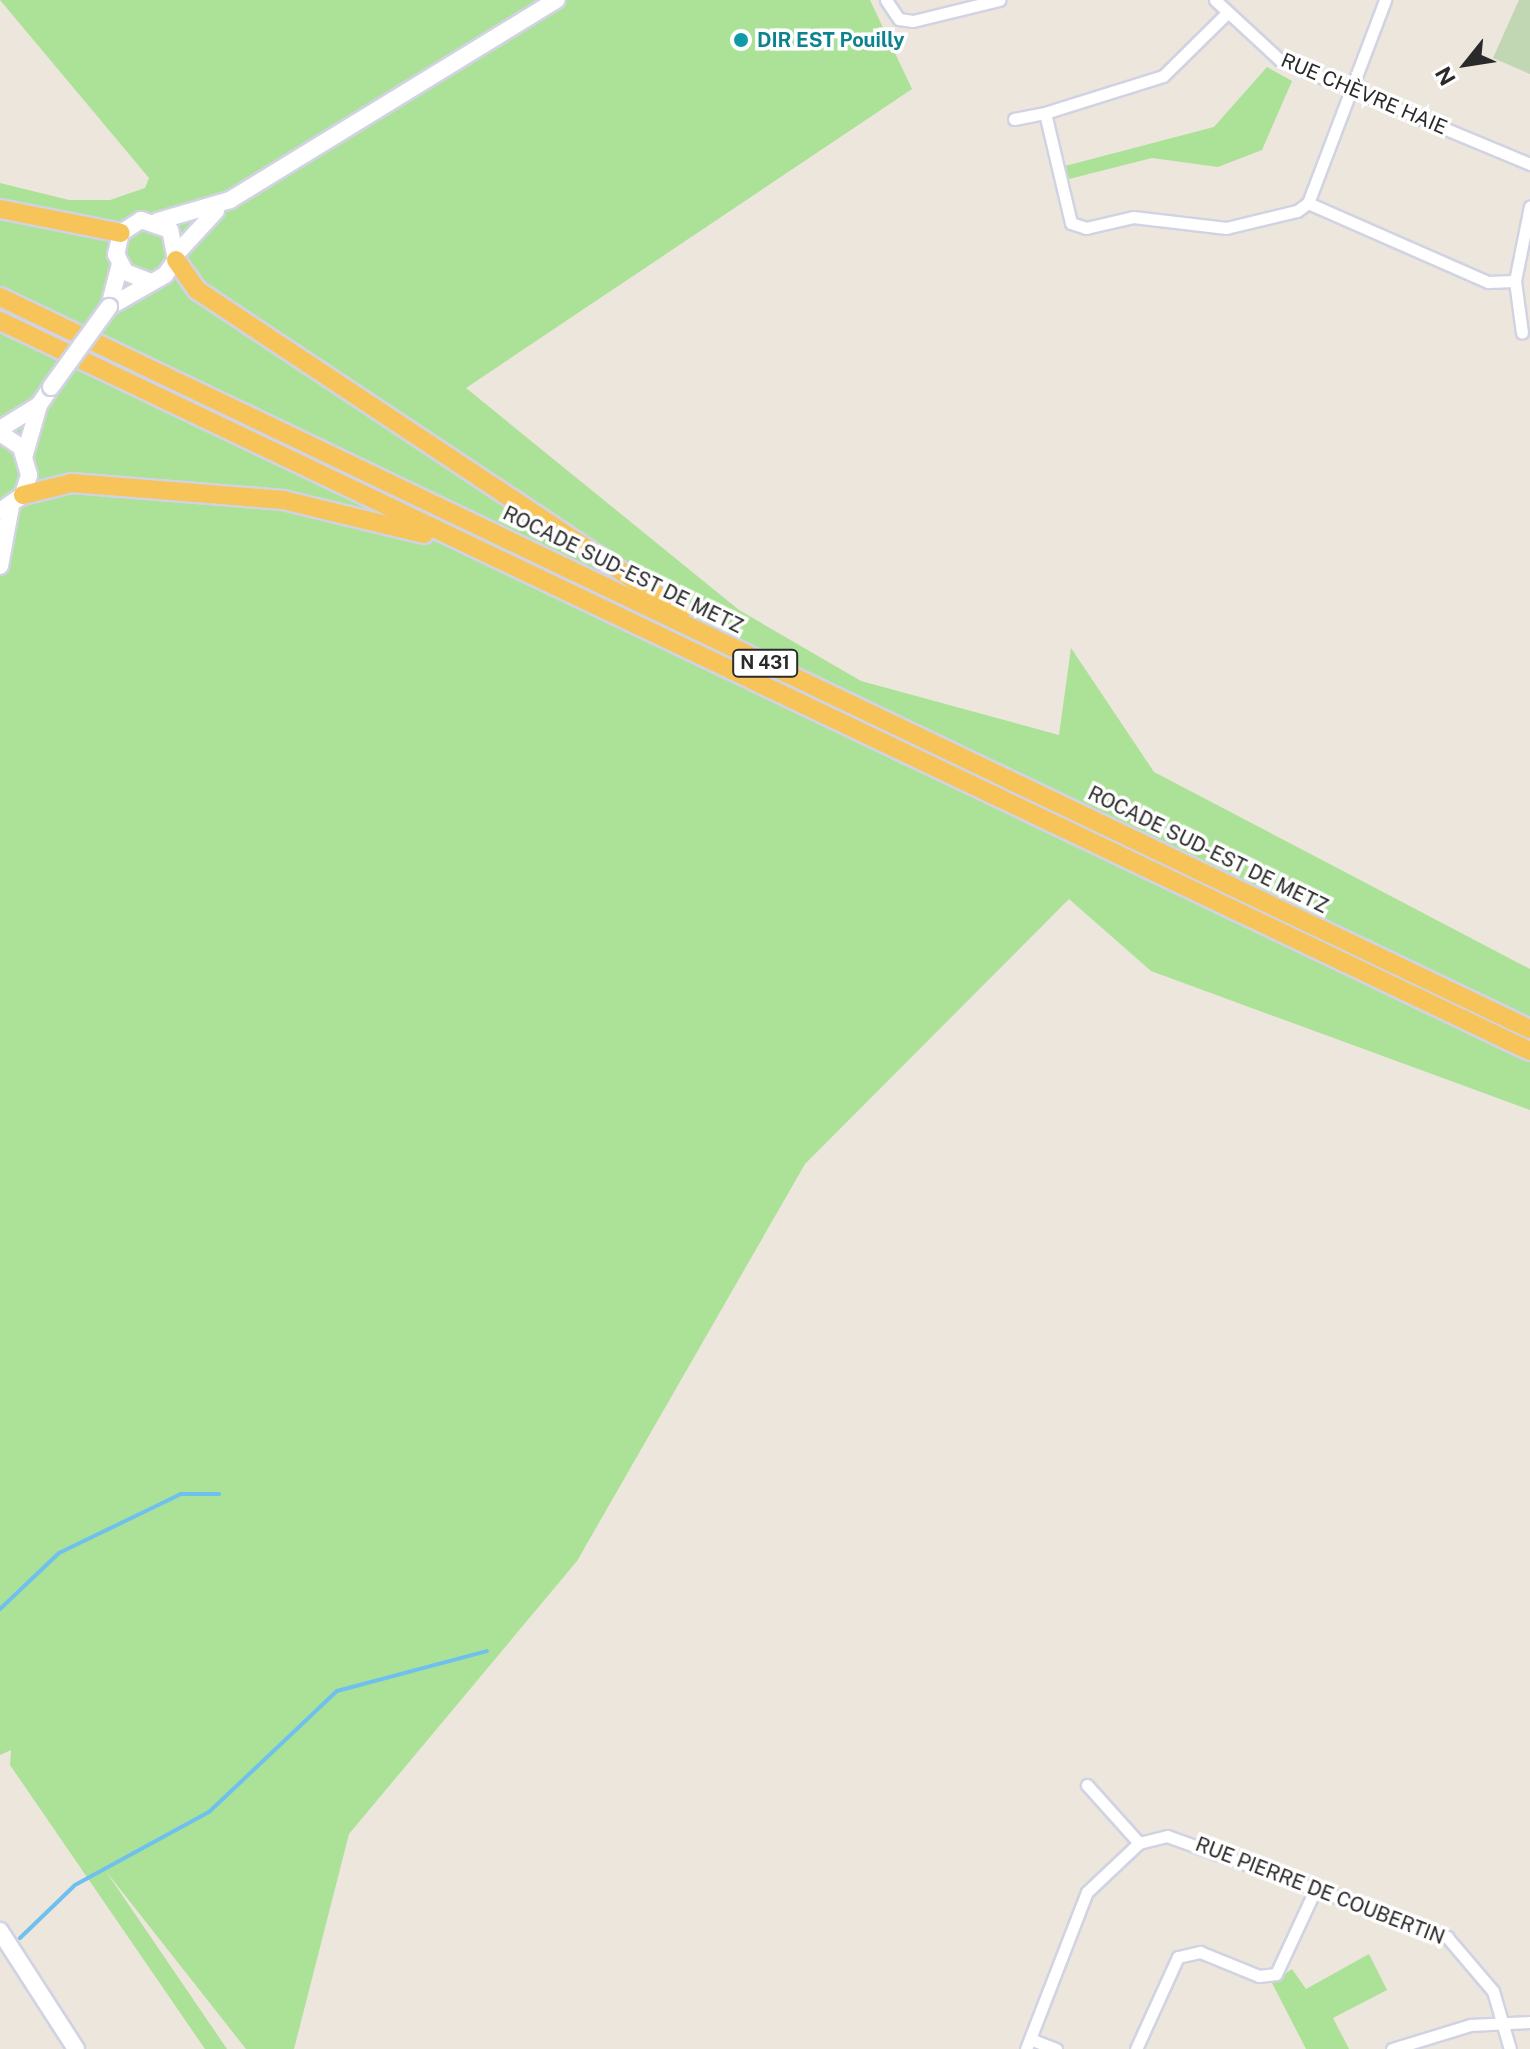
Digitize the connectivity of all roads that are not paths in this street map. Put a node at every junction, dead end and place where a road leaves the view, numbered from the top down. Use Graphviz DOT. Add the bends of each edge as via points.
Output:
graph roads {
  1 [pos="557,0"];
  2 [pos="886,0"];
  3 [pos="999,0"];
  4 [pos="1215,0"];
  5 [pos="1385,0"];
  6 [pos="1228,12"];
  7 [pos="1352,90"];
  8 [pos="1045,113"];
  9 [pos="1014,119"];
  10 [pos="1530,164"];
  11 [pos="230,200"];
  12 [pos="1308,203"];
  13 [pos="1530,206"];
  14 [pos="0,209"];
  15 [pos="158,221"];
  16 [pos="121,233"];
  17 [pos="177,256"];
  18 [pos="120,264"];
  19 [pos="148,281"];
  20 [pos="1515,281"];
  21 [pos="0,297"];
  22 [pos="109,307"];
  23 [pos="0,321"];
  24 [pos="1522,333"];
  25 [pos="39,405"];
  26 [pos="0,431"];
  27 [pos="25,454"];
  28 [pos="11,504"];
  29 [pos="478,549"];
  30 [pos="0,566"];
  31 [pos="773,666"];
  32 [pos="1530,1029"];
  33 [pos="1530,1051"];
  34 [pos="1087,1785"];
  35 [pos="1139,1843"];
  36 [pos="1316,1888"];
  37 [pos="0,1931"];
  38 [pos="1530,2022"];
  39 [pos="1506,2023"];
  40 [pos="1028,2044"];
  41 [pos="76,2049"];
  42 [pos="1056,2049"];
  43 [pos="1136,2049"];
  44 [pos="1392,2049"];
  45 [pos="1510,2049"];
  1 -- 11 [label="main road"];
  2 -- 3 [label="street" via="899,19 913,21"];
  4 -- 6 [label="street, RUE CHÈVRE HAIE"];
  5 -- 7 [label="street"];
  6 -- 7 [label="street, RUE CHÈVRE HAIE" via="1280,60"];
  6 -- 8 [label="street" via="1163,76"];
  7 -- 10 [label="street, RUE CHÈVRE HAIE"];
  7 -- 12 [label="street"];
  8 -- 9 [label="street"];
  8 -- 12 [label="street" via="1067,218 1080,228 1133,217 1237,227"];
  11 -- 15 [label="main road"];
  11 -- 17 [label="main road"];
  12 -- 20 [label="street" via="1488,282"];
  13 -- 20 [label="street"];
  14 -- 16 [label="highway"];
  15 -- 16 [label="main road" via="134,222"];
  15 -- 17 [label="main road" via="175,237"];
  16 -- 18 [label="main road"];
  17 -- 19 [label="main road"];
  17 -- 31 [label="highway" via="197,290 600,562"];
  18 -- 19 [label="main road"];
  18 -- 22 [label="main road"];
  19 -- 22 [label="main road"];
  20 -- 24 [label="street"];
  21 -- 31 [label="highway, ROCADE SUD-EST DE METZ / N 431"];
  22 -- 25 [label="main road, bridge"];
  23 -- 29 [label="highway, ROCADE SUD-EST DE METZ / N 431"];
  25 -- 26 [label="main road"];
  25 -- 27 [label="main road"];
  26 -- 27 [label="main road"];
  27 -- 28 [label="main road"];
  28 -- 29 [label="highway" via="72,483 283,500"];
  28 -- 30 [label="main road"];
  29 -- 33 [label="highway, ROCADE SUD-EST DE METZ / N 431"];
  31 -- 32 [label="highway, ROCADE SUD-EST DE METZ / N 431"];
  34 -- 35 [label="street"];
  35 -- 36 [label="street, RUE PIERRE DE COUBERTIN" via="1183,1840"];
  35 -- 40 [label="street" via="1087,1892"];
  36 -- 39 [label="street, RUE PIERRE DE COUBERTIN" via="1447,1937 1486,1977"];
  36 -- 43 [label="street" via="1276,1974 1259,1976 1200,1952 1178,1957"];
  37 -- 41 [label="main road"];
  38 -- 39 [label="street"];
  39 -- 44 [label="street" via="1470,2025"];
  39 -- 45 [label="street, RUE PIERRE DE COUBERTIN"];
  40 -- 42 [label="street"];
}
